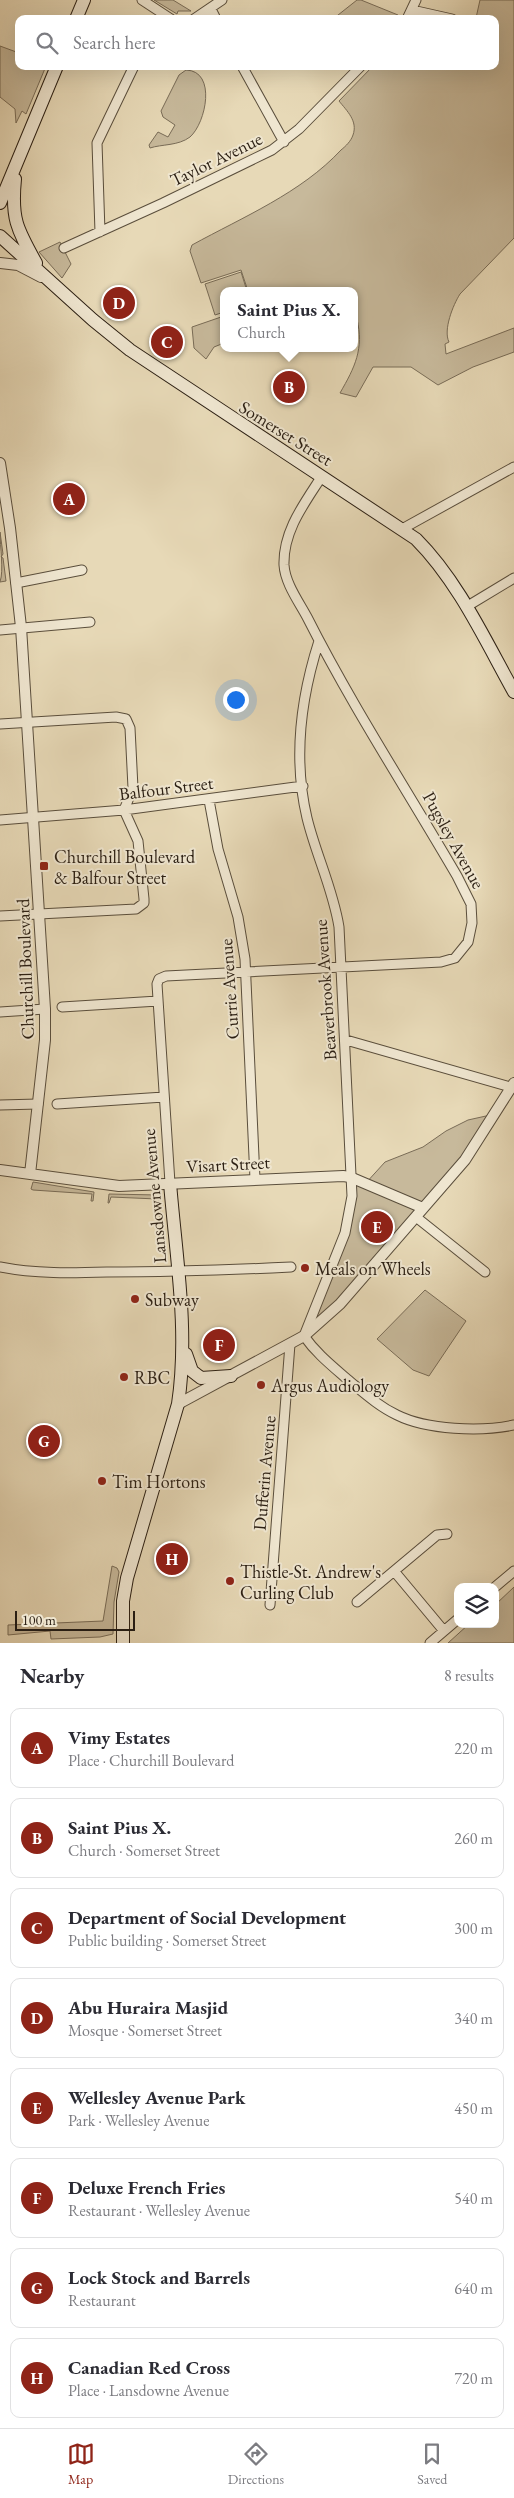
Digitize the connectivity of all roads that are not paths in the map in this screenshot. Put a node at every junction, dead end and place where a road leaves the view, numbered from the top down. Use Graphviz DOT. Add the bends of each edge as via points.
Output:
graph roads {
  1 [pos="84,0"];
  2 [pos="142,0"];
  3 [pos="222,0"];
  4 [pos="416,0"];
  5 [pos="211,10"];
  6 [pos="412,10"];
  7 [pos="78,15"];
  8 [pos="165,15"];
  9 [pos="202,15"];
  10 [pos="214,15"];
  11 [pos="409,15"];
  12 [pos="434,15"];
  13 [pos="55,70"];
  14 [pos="132,70"];
  15 [pos="244,70"];
  16 [pos="357,70"];
  17 [pos="284,142"];
  18 [pos="16,164"];
  19 [pos="0,182"];
  20 [pos="0,203"];
  21 [pos="100,232"];
  22 [pos="0,236"];
  23 [pos="64,248"];
  24 [pos="0,262"];
  25 [pos="40,271"];
  26 [pos="50,281"];
  27 [pos="0,462"];
  28 [pos="514,467"];
  29 [pos="322,476"];
  30 [pos="402,529"];
  31 [pos="82,570"];
  32 [pos="514,578"];
  33 [pos="16,583"];
  34 [pos="466,607"];
  35 [pos="90,622"];
  36 [pos="21,627"];
  37 [pos="0,630"];
  38 [pos="319,641"];
  39 [pos="514,692"];
  40 [pos="27,723"];
  41 [pos="0,724"];
  42 [pos="302,786"];
  43 [pos="209,800"];
  44 [pos="124,810"];
  45 [pos="33,817"];
  46 [pos="0,820"];
  47 [pos="39,914"];
  48 [pos="0,916"];
  49 [pos="341,967"];
  50 [pos="246,971"];
  51 [pos="159,978"];
  52 [pos="158,1001"];
  53 [pos="62,1007"];
  54 [pos="45,1009"];
  55 [pos="0,1012"];
  56 [pos="346,1040"];
  57 [pos="513,1086"];
  58 [pos="164,1097"];
  59 [pos="38,1104"];
  60 [pos="57,1104"];
  61 [pos="0,1106"];
  62 [pos="0,1170"];
  63 [pos="30,1174"];
  64 [pos="350,1177"];
  65 [pos="255,1179"];
  66 [pos="170,1183"];
  67 [pos="423,1208"];
  68 [pos="416,1217"];
  69 [pos="0,1267"];
  70 [pos="290,1267"];
  71 [pos="178,1272"];
  72 [pos="485,1272"];
  73 [pos="304,1336"];
  74 [pos="290,1344"];
  75 [pos="184,1349"];
  76 [pos="231,1376"];
  77 [pos="178,1404"];
  78 [pos="514,1425"];
  79 [pos="447,1534"];
  80 [pos="394,1571"];
  81 [pos="514,1571"];
  82 [pos="499,1584"];
  83 [pos="357,1602"];
  84 [pos="270,1605"];
  85 [pos="454,1622"];
  86 [pos="444,1631"];
  87 [pos="123,1643"];
  88 [pos="430,1643"];
  1 -- 7 [label="main road"];
  2 -- 8 [label="street"];
  3 -- 5 [label="street"];
  4 -- 6 [label="street"];
  5 -- 9 [label="street"];
  5 -- 10 [label="street"];
  6 -- 11 [label="street"];
  6 -- 12 [label="street"];
  13 -- 18 [label="main road"];
  14 -- 21 [label="street" via="97,143"];
  15 -- 17 [label="street"];
  16 -- 17 [label="street, Taylor Avenue"];
  17 -- 21 [label="street, Taylor Avenue" via="163,204"];
  18 -- 19 [label="main road"];
  18 -- 20 [label="main road"];
  18 -- 25 [label="main road" via="14,219"];
  21 -- 23 [label="street, Taylor Avenue"];
  22 -- 25 [label="main road, Somerset Street"];
  24 -- 26 [label="street" via="18,265"];
  25 -- 26 [label="main road, Somerset Street"];
  26 -- 29 [label="main road, Somerset Street" via="128,349"];
  27 -- 33 [label="street, Churchill Boulevard"];
  28 -- 30 [label="street"];
  29 -- 30 [label="main road, Somerset Street"];
  29 -- 38 [label="street, Pugsley Avenue" via="292,526 284,558 287,578"];
  30 -- 34 [label="main road, Somerset Street" via="430,554"];
  31 -- 33 [label="street"];
  32 -- 34 [label="street"];
  33 -- 36 [label="street, Churchill Boulevard"];
  34 -- 39 [label="main road, Somerset Street"];
  35 -- 36 [label="street"];
  36 -- 37 [label="street"];
  36 -- 40 [label="street, Churchill Boulevard"];
  38 -- 42 [label="street, Beaverbrook Avenue" via="304,707 300,742"];
  38 -- 49 [label="street, Pugsley Avenue" via="471,904 468,942 456,958 440,962"];
  40 -- 41 [label="street"];
  40 -- 44 [label="street" via="126,719 130,728 133,788"];
  40 -- 45 [label="street, Churchill Boulevard"];
  42 -- 43 [label="street, Balfour Street"];
  42 -- 49 [label="street, Beaverbrook Avenue" via="307,816 335,907"];
  43 -- 44 [label="street, Balfour Street"];
  43 -- 50 [label="street, Currie Avenue" via="218,849 238,917"];
  44 -- 45 [label="street, Balfour Street"];
  44 -- 47 [label="street" via="138,841 144,903 136,909"];
  45 -- 46 [label="street, Balfour Street"];
  45 -- 47 [label="street, Churchill Boulevard"];
  47 -- 48 [label="street"];
  47 -- 54 [label="street, Churchill Boulevard"];
  49 -- 50 [label="street, Pugsley Avenue"];
  49 -- 56 [label="street, Beaverbrook Avenue"];
  50 -- 51 [label="street, Pugsley Avenue"];
  50 -- 65 [label="street, Currie Avenue"];
  51 -- 52 [label="street, Lansdowne Avenue"];
  52 -- 53 [label="street"];
  52 -- 58 [label="street, Lansdowne Avenue"];
  54 -- 55 [label="street"];
  54 -- 59 [label="street, Churchill Boulevard"];
  56 -- 57 [label="street"];
  56 -- 64 [label="street, Beaverbrook Avenue"];
  57 -- 67 [label="street" via="465,1160"];
  58 -- 60 [label="street"];
  58 -- 66 [label="street, Lansdowne Avenue"];
  59 -- 61 [label="street"];
  59 -- 63 [label="street, Churchill Boulevard"];
  62 -- 63 [label="street, Visart Street"];
  63 -- 66 [label="street, Visart Street" via="119,1186"];
  64 -- 65 [label="street, Visart Street"];
  64 -- 67 [label="street, Visart Street"];
  64 -- 73 [label="street, Beaverbrook Avenue" via="352,1196 345,1232"];
  65 -- 66 [label="street, Visart Street"];
  66 -- 71 [label="main road, Lansdowne Avenue"];
  67 -- 68 [label="street"];
  68 -- 72 [label="street"];
  68 -- 73 [label="street" via="340,1304"];
  69 -- 71 [label="street" via="58,1272"];
  70 -- 71 [label="street"];
  71 -- 75 [label="main road, Lansdowne Avenue"];
  73 -- 74 [label="street"];
  73 -- 78 [label="street" via="334,1368 373,1401 398,1416 418,1423 449,1427 498,1428"];
  74 -- 76 [label="street"];
  74 -- 84 [label="street, Dufferin Avenue"];
  75 -- 76 [label="main road" via="196,1375 212,1379"];
  75 -- 77 [label="main road, Lansdowne Avenue"];
  76 -- 77 [label="street"];
  77 -- 87 [label="main road, Lansdowne Avenue" via="127,1578 123,1600"];
  79 -- 80 [label="street" via="437,1535"];
  80 -- 83 [label="street"];
  80 -- 86 [label="street"];
  81 -- 82 [label="street"];
  85 -- 86 [label="street"];
  86 -- 88 [label="street"];
}
